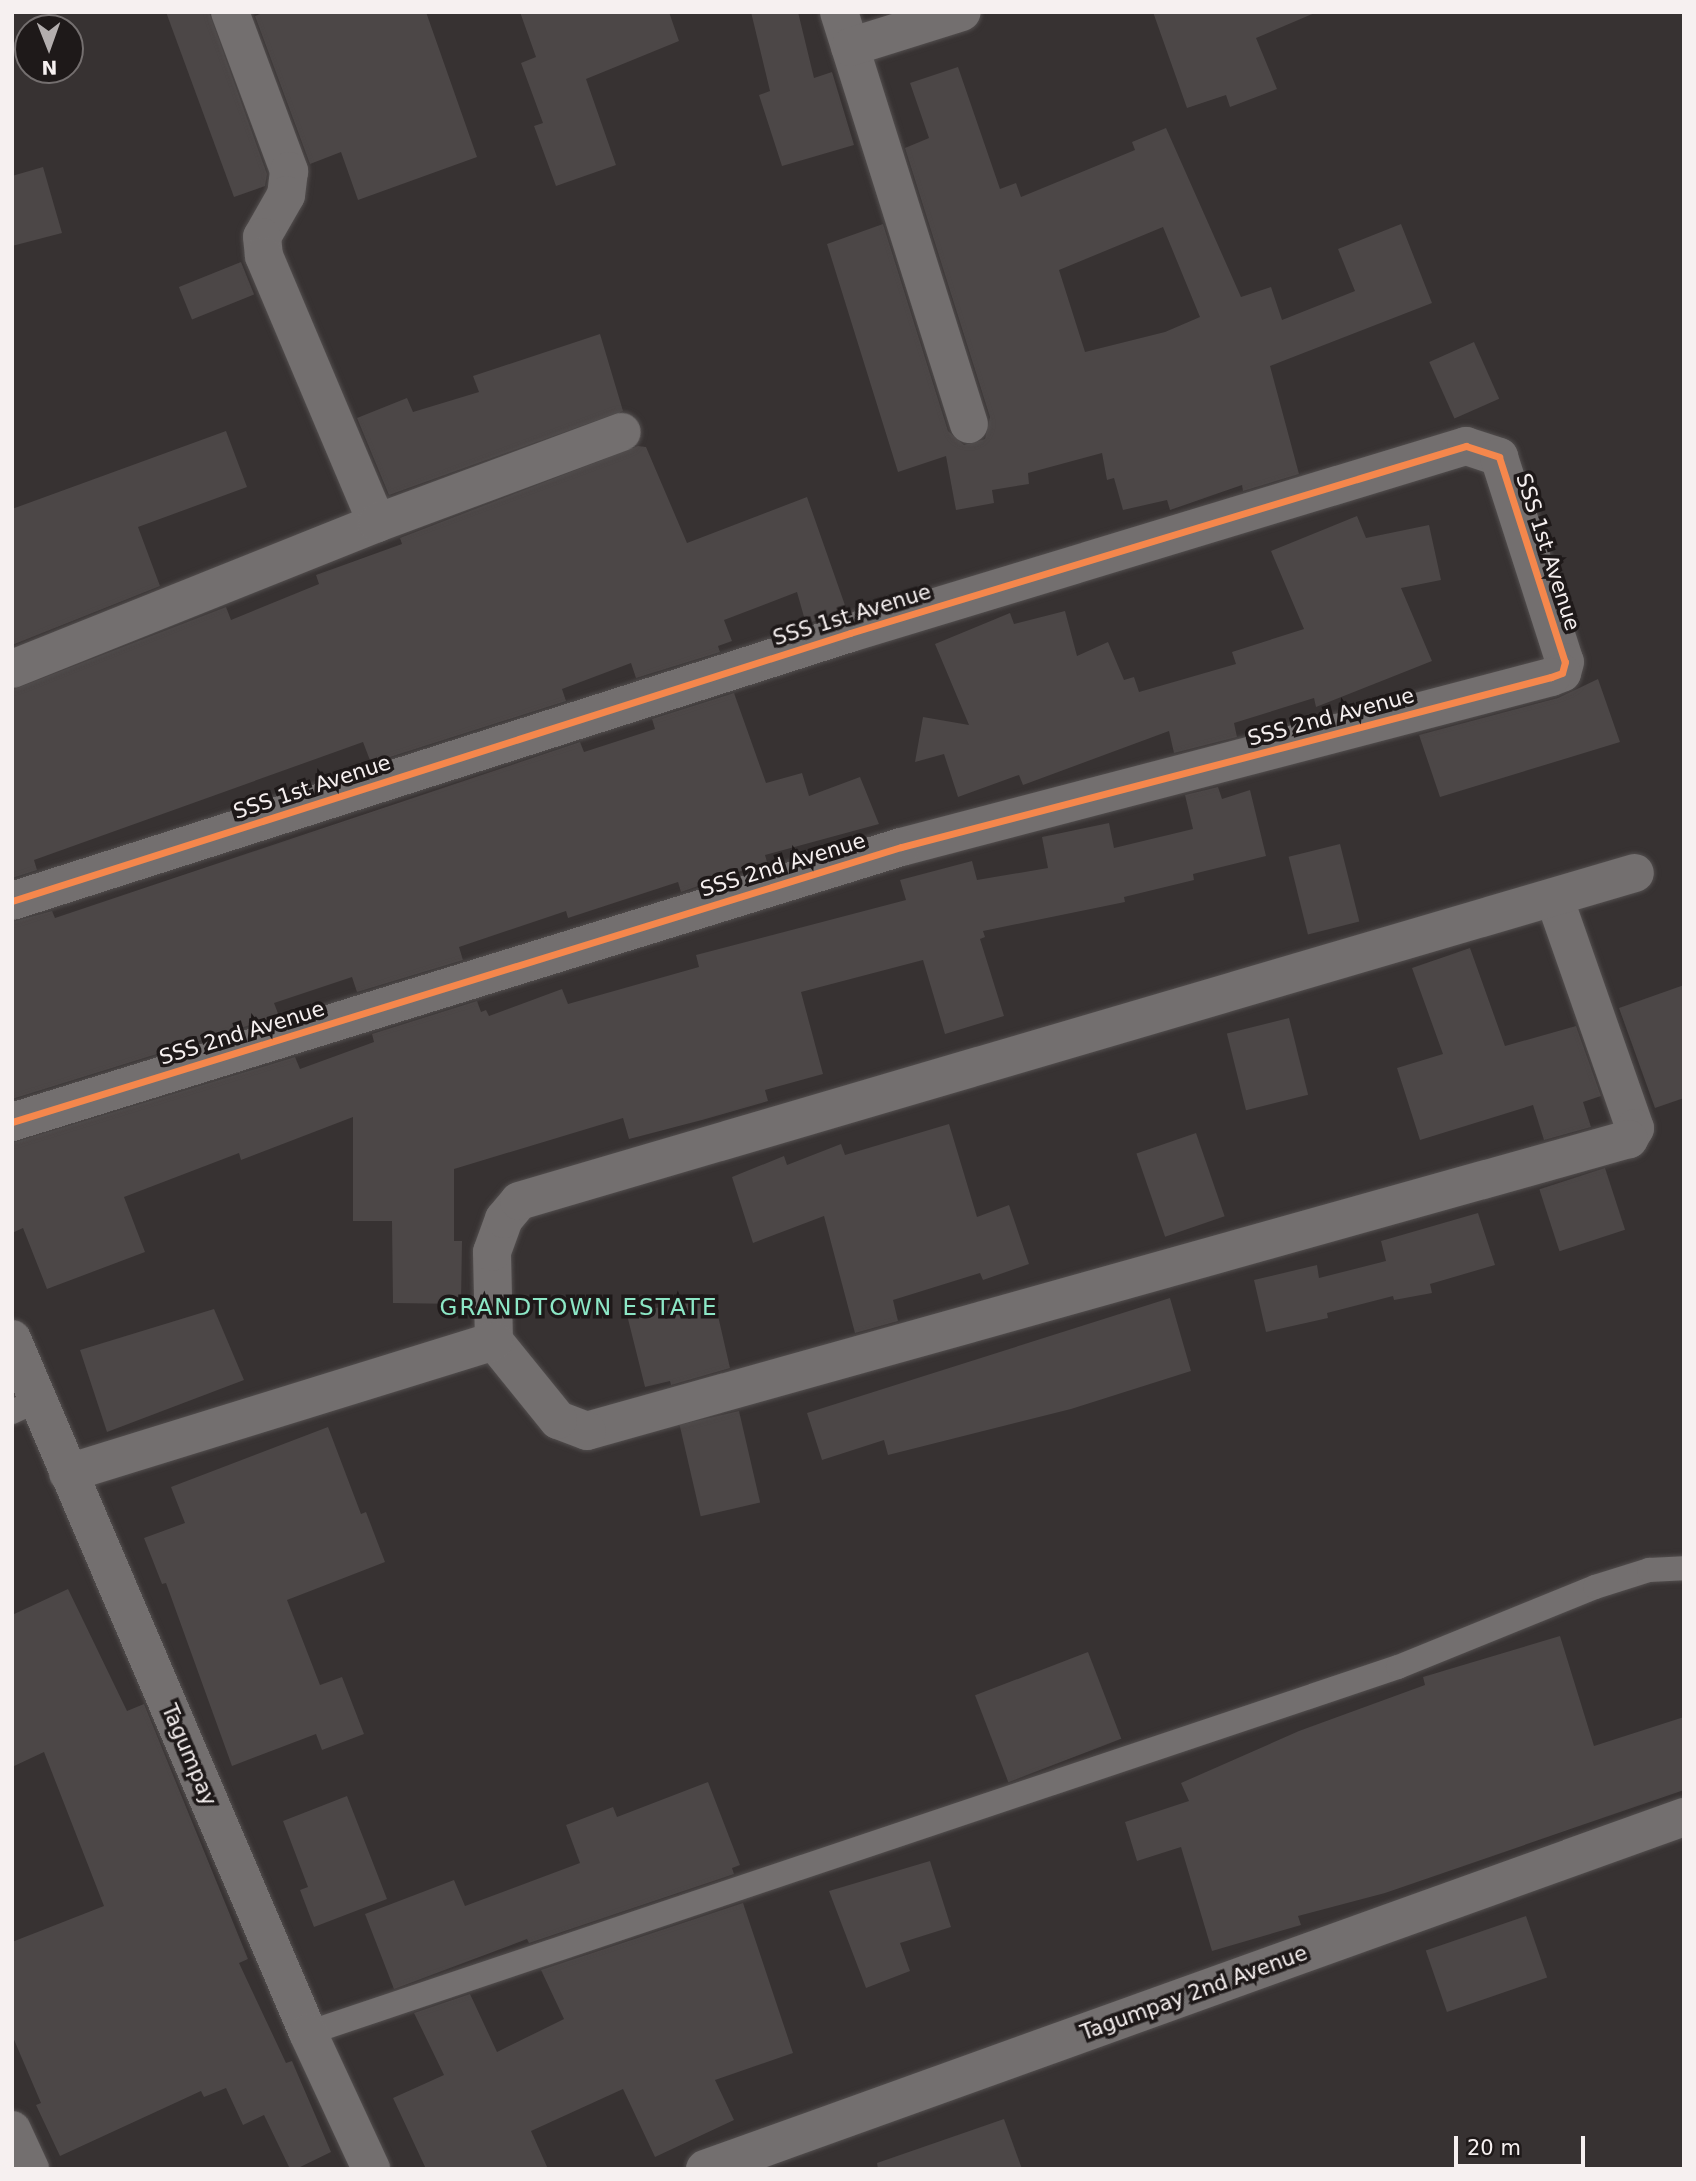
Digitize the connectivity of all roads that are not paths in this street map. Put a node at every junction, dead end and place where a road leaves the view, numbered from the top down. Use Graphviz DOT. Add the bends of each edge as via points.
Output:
graph roads {
  1 [pos="230,12"];
  2 [pos="962,12"];
  3 [pos="844,30"];
  4 [pos="969,424"];
  5 [pos="622,432"];
  6 [pos="377,523"];
  7 [pos="1565,662"];
  8 [pos="12,669"];
  9 [pos="1635,873"];
  10 [pos="1555,900"];
  11 [pos="12,901"];
  12 [pos="12,1122"];
  13 [pos="12,1339"];
  14 [pos="494,1341"];
  15 [pos="25,1406"];
  16 [pos="68,1472"];
  17 [pos="1684,1568"];
  18 [pos="1684,1817"];
  19 [pos="308,2034"];
  20 [pos="12,2130"];
  21 [pos="367,2167"];
  22 [pos="30,2169"];
  23 [pos="705,2169"];
  1 -- 6 [label="street" via="289,171 286,195 262,237 264,256"];
  2 -- 3 [label="street"];
  3 -- 4 [label="street"];
  5 -- 6 [label="street"];
  6 -- 8 [label="street"];
  7 -- 11 [label="street, SSS 1st Avenue" via="1499,457 1466,446 850,633"];
  7 -- 12 [label="street, SSS 2nd Avenue" via="1562,673 1551,677 901,847"];
  9 -- 10 [label="street"];
  10 -- 14 [label="street" via="519,1201 504,1219 492,1252"];
  10 -- 14 [label="street" via="1635,1128 1629,1139 587,1431 558,1420"];
  13 -- 15 [label="street, Tagumpay"];
  14 -- 16 [label="street"];
  15 -- 16 [label="street, Tagumpay"];
  16 -- 19 [label="street, Tagumpay"];
  17 -- 19 [label="lane" via="1649,1570 1595,1587 1398,1667"];
  18 -- 23 [label="street, Tagumpay 2nd Avenue"];
  19 -- 21 [label="street, Tagumpay"];
  20 -- 22 [label="street"];
}
